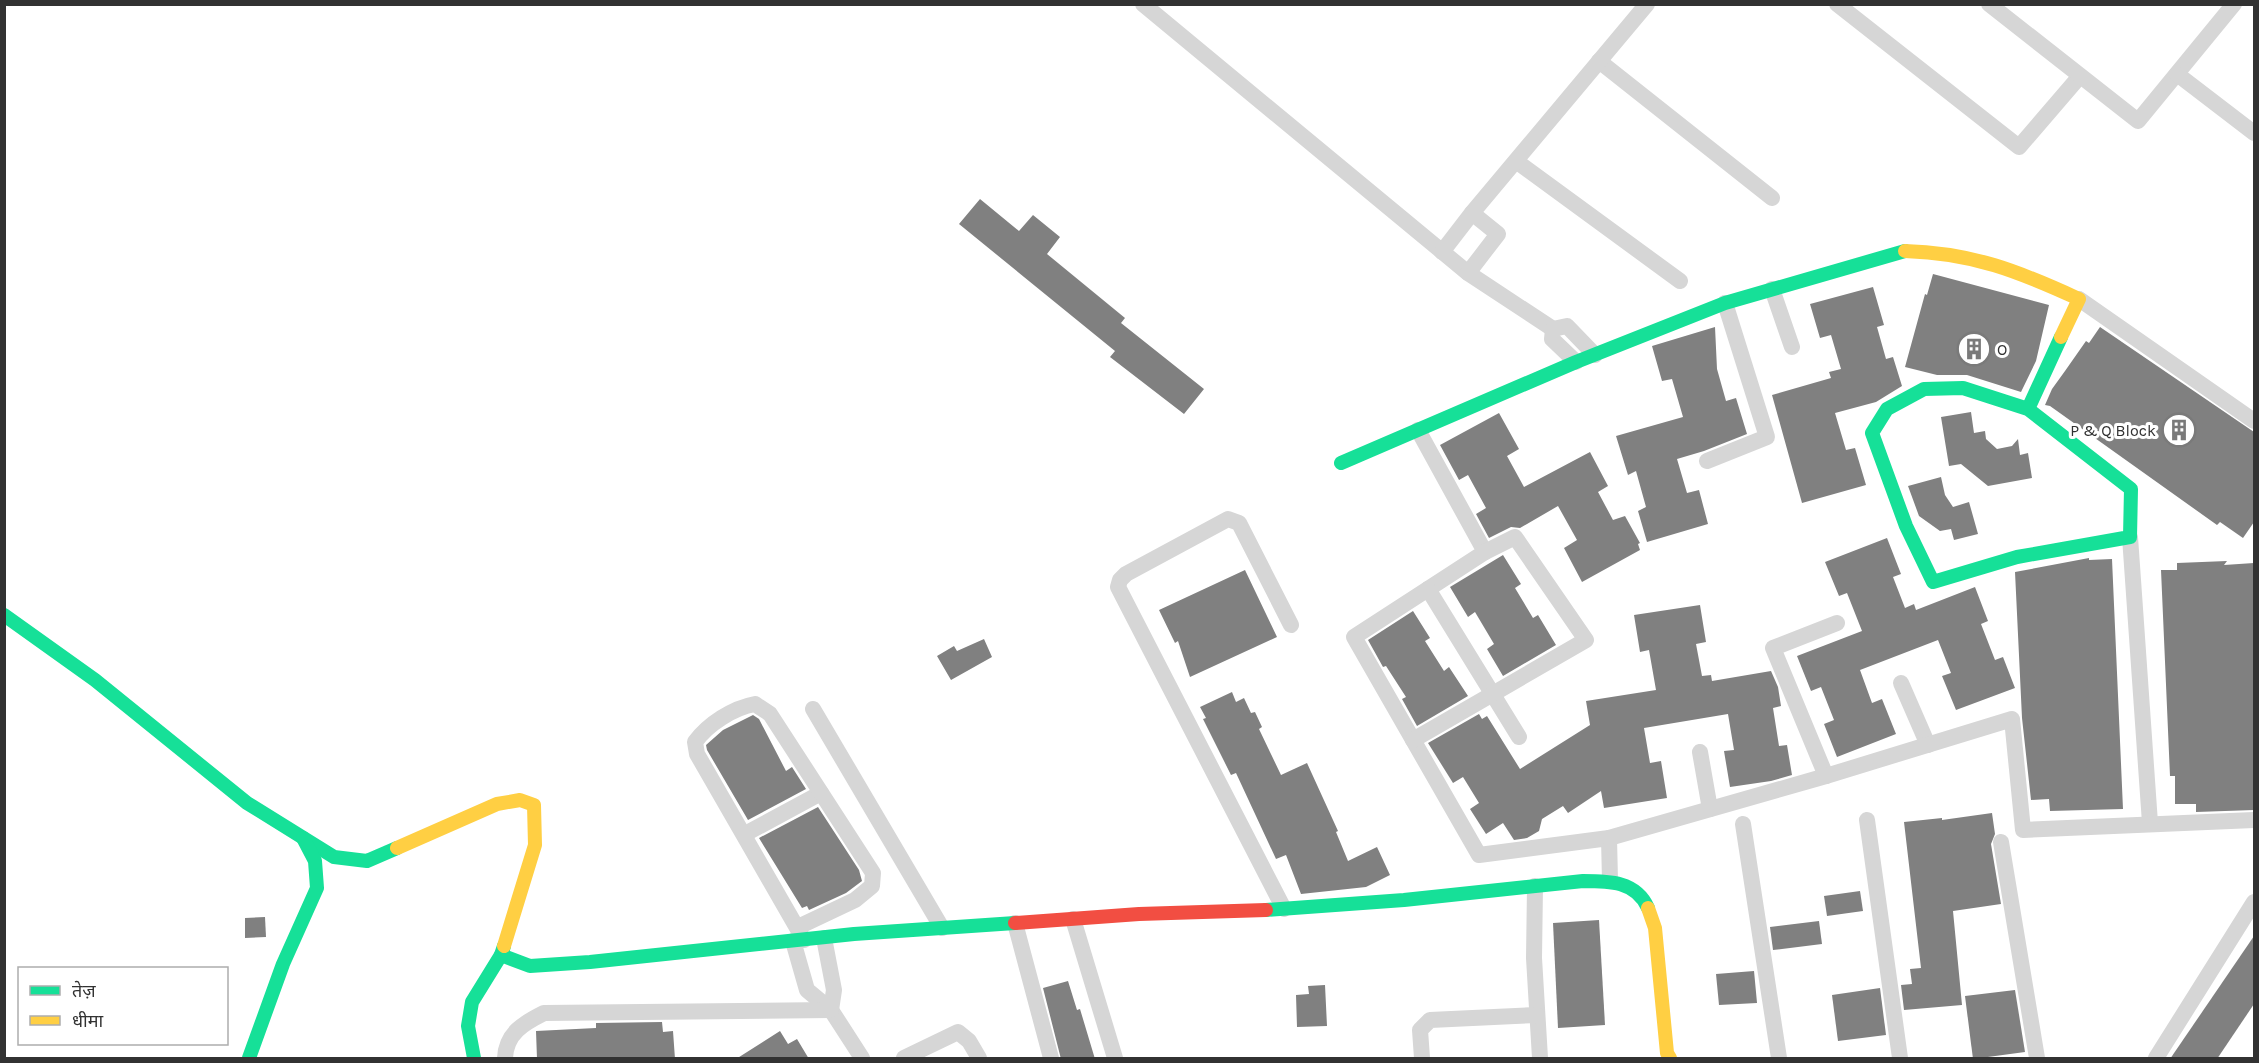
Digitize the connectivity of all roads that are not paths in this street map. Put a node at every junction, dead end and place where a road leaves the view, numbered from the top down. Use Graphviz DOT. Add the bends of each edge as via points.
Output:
graph roads {
  1 [pos="1143,4"];
  2 [pos="1647,4"];
  3 [pos="1837,4"];
  4 [pos="1989,4"];
  5 [pos="2234,4"];
  6 [pos="1599,61"];
  7 [pos="2177,74"];
  8 [pos="2080,76"];
  9 [pos="2254,133"];
  10 [pos="1516,161"];
  11 [pos="1772,198"];
  12 [pos="1472,213"];
  13 [pos="1442,252"];
  14 [pos="1468,273"];
  15 [pos="1680,281"];
  16 [pos="1772,289"];
  17 [pos="2079,299"];
  18 [pos="1725,303"];
  19 [pos="1552,329"];
  20 [pos="1792,347"];
  21 [pos="1595,355"];
  22 [pos="1576,362"];
  23 [pos="2028,409"];
  24 [pos="2254,422"];
  25 [pos="1418,430"];
  26 [pos="1707,461"];
  27 [pos="1341,463"];
  28 [pos="2130,537"];
  29 [pos="1485,552"];
  30 [pos="1428,589"];
  31 [pos="4,615"];
  32 [pos="1837,623"];
  33 [pos="1291,625"];
  34 [pos="1900,683"];
  35 [pos="1492,693"];
  36 [pos="813,709"];
  37 [pos="1519,737"];
  38 [pos="1413,740"];
  39 [pos="1928,745"];
  40 [pos="1700,752"];
  41 [pos="1826,776"];
  42 [pos="821,793"];
  43 [pos="1710,809"];
  44 [pos="1867,820"];
  45 [pos="2254,820"];
  46 [pos="2150,823"];
  47 [pos="1743,825"];
  48 [pos="745,834"];
  49 [pos="303,838"];
  50 [pos="1609,838"];
  51 [pos="2001,842"];
  52 [pos="1610,881"];
  53 [pos="1535,886"];
  54 [pos="2254,902"];
  55 [pos="1284,909"];
  56 [pos="1073,919"];
  57 [pos="1016,923"];
  58 [pos="942,928"];
  59 [pos="799,936"];
  60 [pos="824,938"];
  61 [pos="501,955"];
  62 [pos="831,1010"];
  63 [pos="1537,1015"];
  64 [pos="249,1059"];
  65 [pos="474,1059"];
  66 [pos="505,1059"];
  67 [pos="862,1059"];
  68 [pos="904,1059"];
  69 [pos="980,1059"];
  70 [pos="1052,1059"];
  71 [pos="1115,1059"];
  72 [pos="1422,1059"];
  73 [pos="1540,1059"];
  74 [pos="1670,1059"];
  75 [pos="1779,1059"];
  76 [pos="1900,1059"];
  77 [pos="2037,1059"];
  78 [pos="2156,1059"];
  1 -- 13 [label="street"];
  2 -- 6 [label="street"];
  3 -- 8 [label="street" via="2019,147"];
  4 -- 8 [label="street"];
  5 -- 7 [label="street"];
  6 -- 10 [label="street"];
  6 -- 11 [label="street"];
  7 -- 8 [label="street" via="2138,121"];
  7 -- 9 [label="street"];
  10 -- 12 [label="street"];
  10 -- 15 [label="street"];
  12 -- 13 [label="street"];
  12 -- 14 [label="street" via="1498,234"];
  13 -- 14 [label="street"];
  14 -- 19 [label="street"];
  16 -- 17 [label="main road" via="1904,251 1922,251 2032,276"];
  16 -- 18 [label="main road"];
  16 -- 20 [label="street"];
  17 -- 23 [label="main road"];
  17 -- 24 [label="street"];
  18 -- 21 [label="main road"];
  18 -- 26 [label="street" via="1767,437"];
  19 -- 21 [label="street" via="1567,326"];
  19 -- 22 [label="street" via="1552,339"];
  21 -- 22 [label="main road"];
  22 -- 25 [label="main road"];
  23 -- 28 [label="main road" via="2131,489"];
  23 -- 28 [label="main road" via="1963,388 1924,389 1887,409 1872,434 1906,526 1933,582 2017,557"];
  25 -- 27 [label="main road"];
  25 -- 29 [label="street"];
  28 -- 46 [label="street"];
  29 -- 30 [label="street"];
  29 -- 35 [label="street" via="1515,537 1586,640"];
  30 -- 35 [label="street"];
  30 -- 38 [label="street" via="1354,637"];
  31 -- 49 [label="main road" via="95,680 247,803"];
  32 -- 41 [label="street" via="1773,648"];
  33 -- 55 [label="street" via="1235,520 1228,519 1126,574 1118,587"];
  34 -- 39 [label="street"];
  35 -- 37 [label="street"];
  35 -- 38 [label="street"];
  36 -- 58 [label="street"];
  38 -- 50 [label="street" via="1479,855"];
  39 -- 41 [label="street"];
  39 -- 46 [label="street" via="2012,719 2023,830"];
  40 -- 43 [label="street"];
  41 -- 43 [label="street"];
  42 -- 48 [label="street"];
  42 -- 48 [label="street" via="770,714 755,704 742,706 703,731 695,742 697,754"];
  42 -- 59 [label="street" via="873,873 872,886"];
  43 -- 50 [label="street"];
  44 -- 76 [label="street"];
  45 -- 46 [label="street"];
  47 -- 75 [label="street"];
  48 -- 59 [label="street"];
  49 -- 61 [label="main road" via="334,857 367,861 497,804 514,799 529,802 534,805 535,845"];
  49 -- 64 [label="main road" via="315,861 317,888 283,964"];
  50 -- 52 [label="street"];
  51 -- 77 [label="street"];
  52 -- 53 [label="main road"];
  52 -- 74 [label="main road" via="1637,890 1652,912"];
  53 -- 55 [label="main road"];
  53 -- 63 [label="street"];
  54 -- 78 [label="street"];
  55 -- 56 [label="main road"];
  56 -- 57 [label="main road"];
  56 -- 71 [label="street"];
  57 -- 58 [label="main road"];
  57 -- 70 [label="street"];
  58 -- 60 [label="main road"];
  59 -- 60 [label="main road"];
  59 -- 61 [label="main road" via="530,966"];
  59 -- 62 [label="street" via="807,990"];
  60 -- 62 [label="street" via="834,990"];
  61 -- 65 [label="main road" via="472,1002 468,1026"];
  62 -- 66 [label="street" via="544,1013 523,1023 510,1036"];
  62 -- 67 [label="street"];
  63 -- 72 [label="street" via="1430,1020 1420,1030"];
  63 -- 73 [label="street"];
  68 -- 69 [label="street" via="958,1032"];
}
